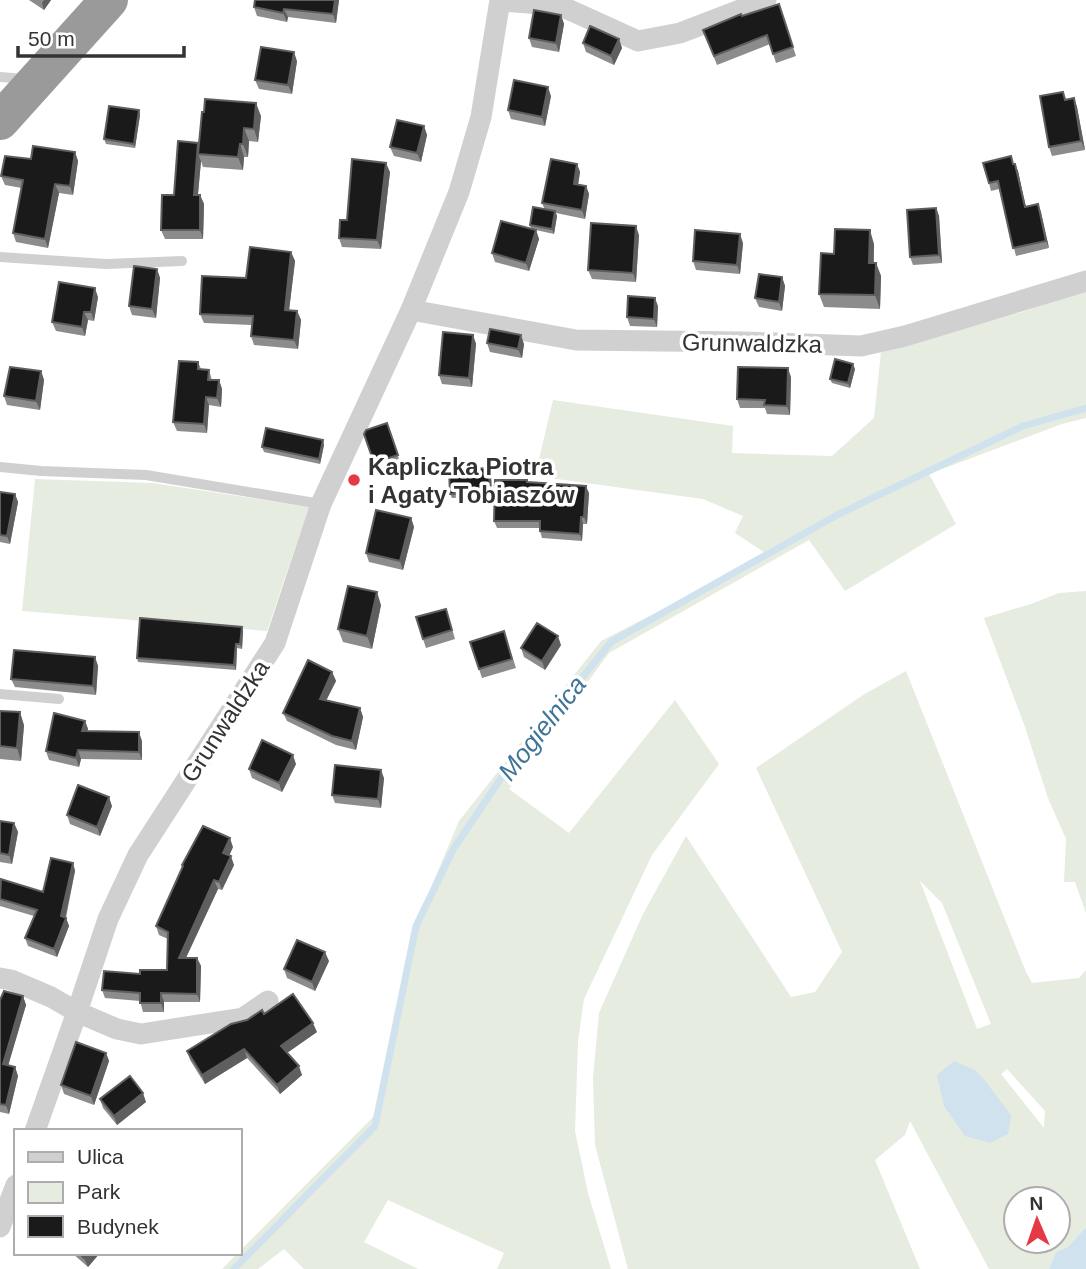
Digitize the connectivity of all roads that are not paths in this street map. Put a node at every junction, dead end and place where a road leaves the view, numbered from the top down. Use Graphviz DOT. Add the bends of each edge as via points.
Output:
graph roads {
  1 [pos="109,0"];
  2 [pos="500,0"];
  3 [pos="766,0"];
  4 [pos="547,2"];
  5 [pos="18,78"];
  6 [pos="0,121"];
  7 [pos="0,257"];
  8 [pos="182,261"];
  9 [pos="1086,281"];
  10 [pos="411,310"];
  11 [pos="0,467"];
  12 [pos="321,504"];
  13 [pos="0,694"];
  14 [pos="59,699"];
  15 [pos="0,978"];
  16 [pos="268,1001"];
  17 [pos="77,1012"];
  18 [pos="36,1129"];
  19 [pos="14,1190"];
  20 [pos="1,1223"];
  1 -- 5 [label="highway"];
  2 -- 4 [label="street"];
  2 -- 10 [label="street, Grunwaldzka" via="481,117 459,192"];
  3 -- 4 [label="street" via="680,33 638,41"];
  5 -- 6 [label="highway"];
  7 -- 8 [label="lane" via="106,264"];
  9 -- 10 [label="street, Grunwaldzka" via="861,346 576,340"];
  10 -- 12 [label="street, Grunwaldzka"];
  11 -- 12 [label="lane" via="146,475"];
  12 -- 17 [label="street, Grunwaldzka" via="275,643 138,855 108,919"];
  13 -- 14 [label="lane"];
  15 -- 17 [label="street"];
  16 -- 17 [label="street" via="243,1018 141,1034"];
  17 -- 18 [label="street, Grunwaldzka"];
  19 -- 20 [label="street"];
}
